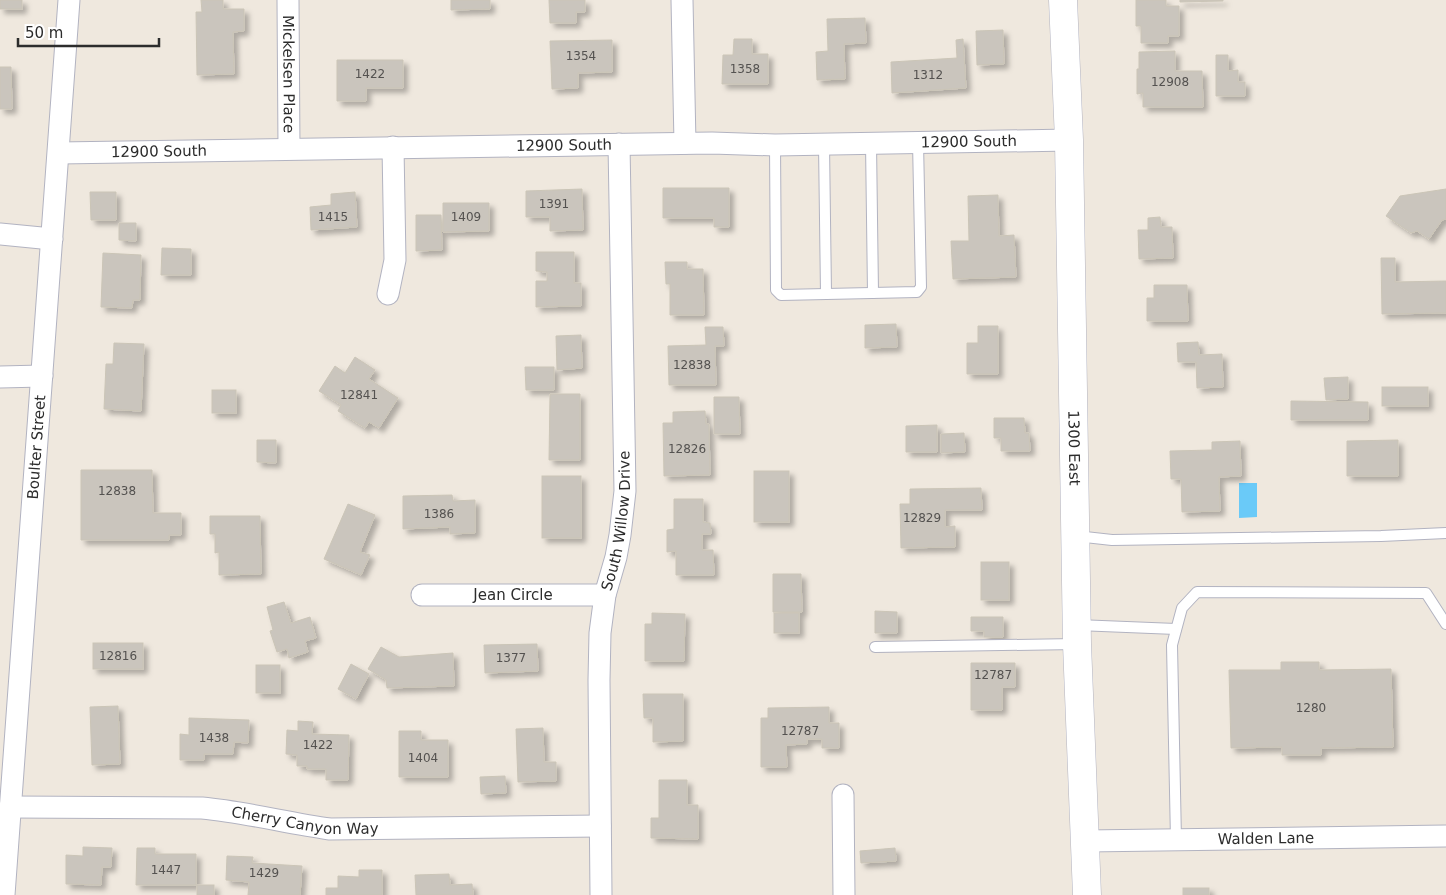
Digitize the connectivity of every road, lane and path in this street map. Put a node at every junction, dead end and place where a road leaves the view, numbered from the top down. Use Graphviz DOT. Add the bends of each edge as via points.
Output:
graph roads {
  1 [pos="69,0"];
  2 [pos="288,0"];
  3 [pos="682,0"];
  4 [pos="1063,0"];
  5 [pos="1069,140"];
  6 [pos="918,142"];
  7 [pos="685,143"];
  8 [pos="872,143"];
  9 [pos="620,144"];
  10 [pos="824,144"];
  11 [pos="775,145"];
  12 [pos="393,147"];
  13 [pos="288,148"];
  14 [pos="59,153"];
  15 [pos="0,234"];
  16 [pos="52,239"];
  17 [pos="873,293"];
  18 [pos="388,294"];
  19 [pos="826,294"];
  20 [pos="42,376"];
  21 [pos="0,377"];
  22 [pos="1446,533"];
  23 [pos="1075,536"];
  24 [pos="422,595"];
  25 [pos="605,595"];
  26 [pos="1446,624"];
  27 [pos="1176,629"];
  28 [pos="1077,635"];
  29 [pos="875,647"];
  30 [pos="843,795"];
  31 [pos="10,807"];
  32 [pos="600,826"];
  33 [pos="1446,836"];
  34 [pos="1176,840"];
  35 [pos="1086,841"];
  36 [pos="4,895"];
  37 [pos="601,895"];
  38 [pos="844,895"];
  39 [pos="1086,895"];
  1 -- 14 [label="street, Boulter Street"];
  2 -- 13 [label="street, Mickelsen Place"];
  3 -- 7 [label="street"];
  4 -- 5 [label="main road, 1300 East"];
  5 -- 6 [label="street, 12900 South"];
  5 -- 23 [label="main road, 1300 East"];
  6 -- 8 [label="street, 12900 South"];
  6 -- 17 [label="lane" via="921,287 917,292"];
  7 -- 9 [label="street, 12900 South"];
  7 -- 11 [label="street, 12900 South"];
  8 -- 10 [label="street, 12900 South"];
  8 -- 17 [label="lane"];
  9 -- 12 [label="street, 12900 South"];
  9 -- 25 [label="street, South Willow Drive" via="625,491 616,557"];
  10 -- 11 [label="street, 12900 South"];
  10 -- 19 [label="lane"];
  11 -- 19 [label="lane" via="776,290 781,295"];
  12 -- 13 [label="street, 12900 South"];
  12 -- 18 [label="street" via="395,260"];
  13 -- 14 [label="street, 12900 South"];
  14 -- 16 [label="street, Boulter Street"];
  15 -- 16 [label="street"];
  16 -- 20 [label="street, Boulter Street"];
  17 -- 19 [label="lane"];
  20 -- 21 [label="street"];
  20 -- 31 [label="street, Boulter Street"];
  22 -- 23 [label="lane" via="1112,540"];
  23 -- 28 [label="main road, 1300 East"];
  24 -- 25 [label="street, Jean Circle"];
  25 -- 32 [label="street, South Willow Drive" via="599,680"];
  26 -- 27 [label="lane" via="1426,593 1197,592 1182,608"];
  27 -- 28 [label="lane"];
  27 -- 34 [label="lane" via="1172,645"];
  28 -- 29 [label="lane"];
  28 -- 35 [label="main road, 1300 East"];
  30 -- 38 [label="street"];
  31 -- 32 [label="street, Cherry Canyon Way" via="202,808 330,829"];
  31 -- 36 [label="street, Boulter Street"];
  32 -- 37 [label="street, South Willow Drive"];
  33 -- 34 [label="street, Walden Lane"];
  34 -- 35 [label="street, Walden Lane"];
  35 -- 39 [label="main road, 1300 East"];
}
